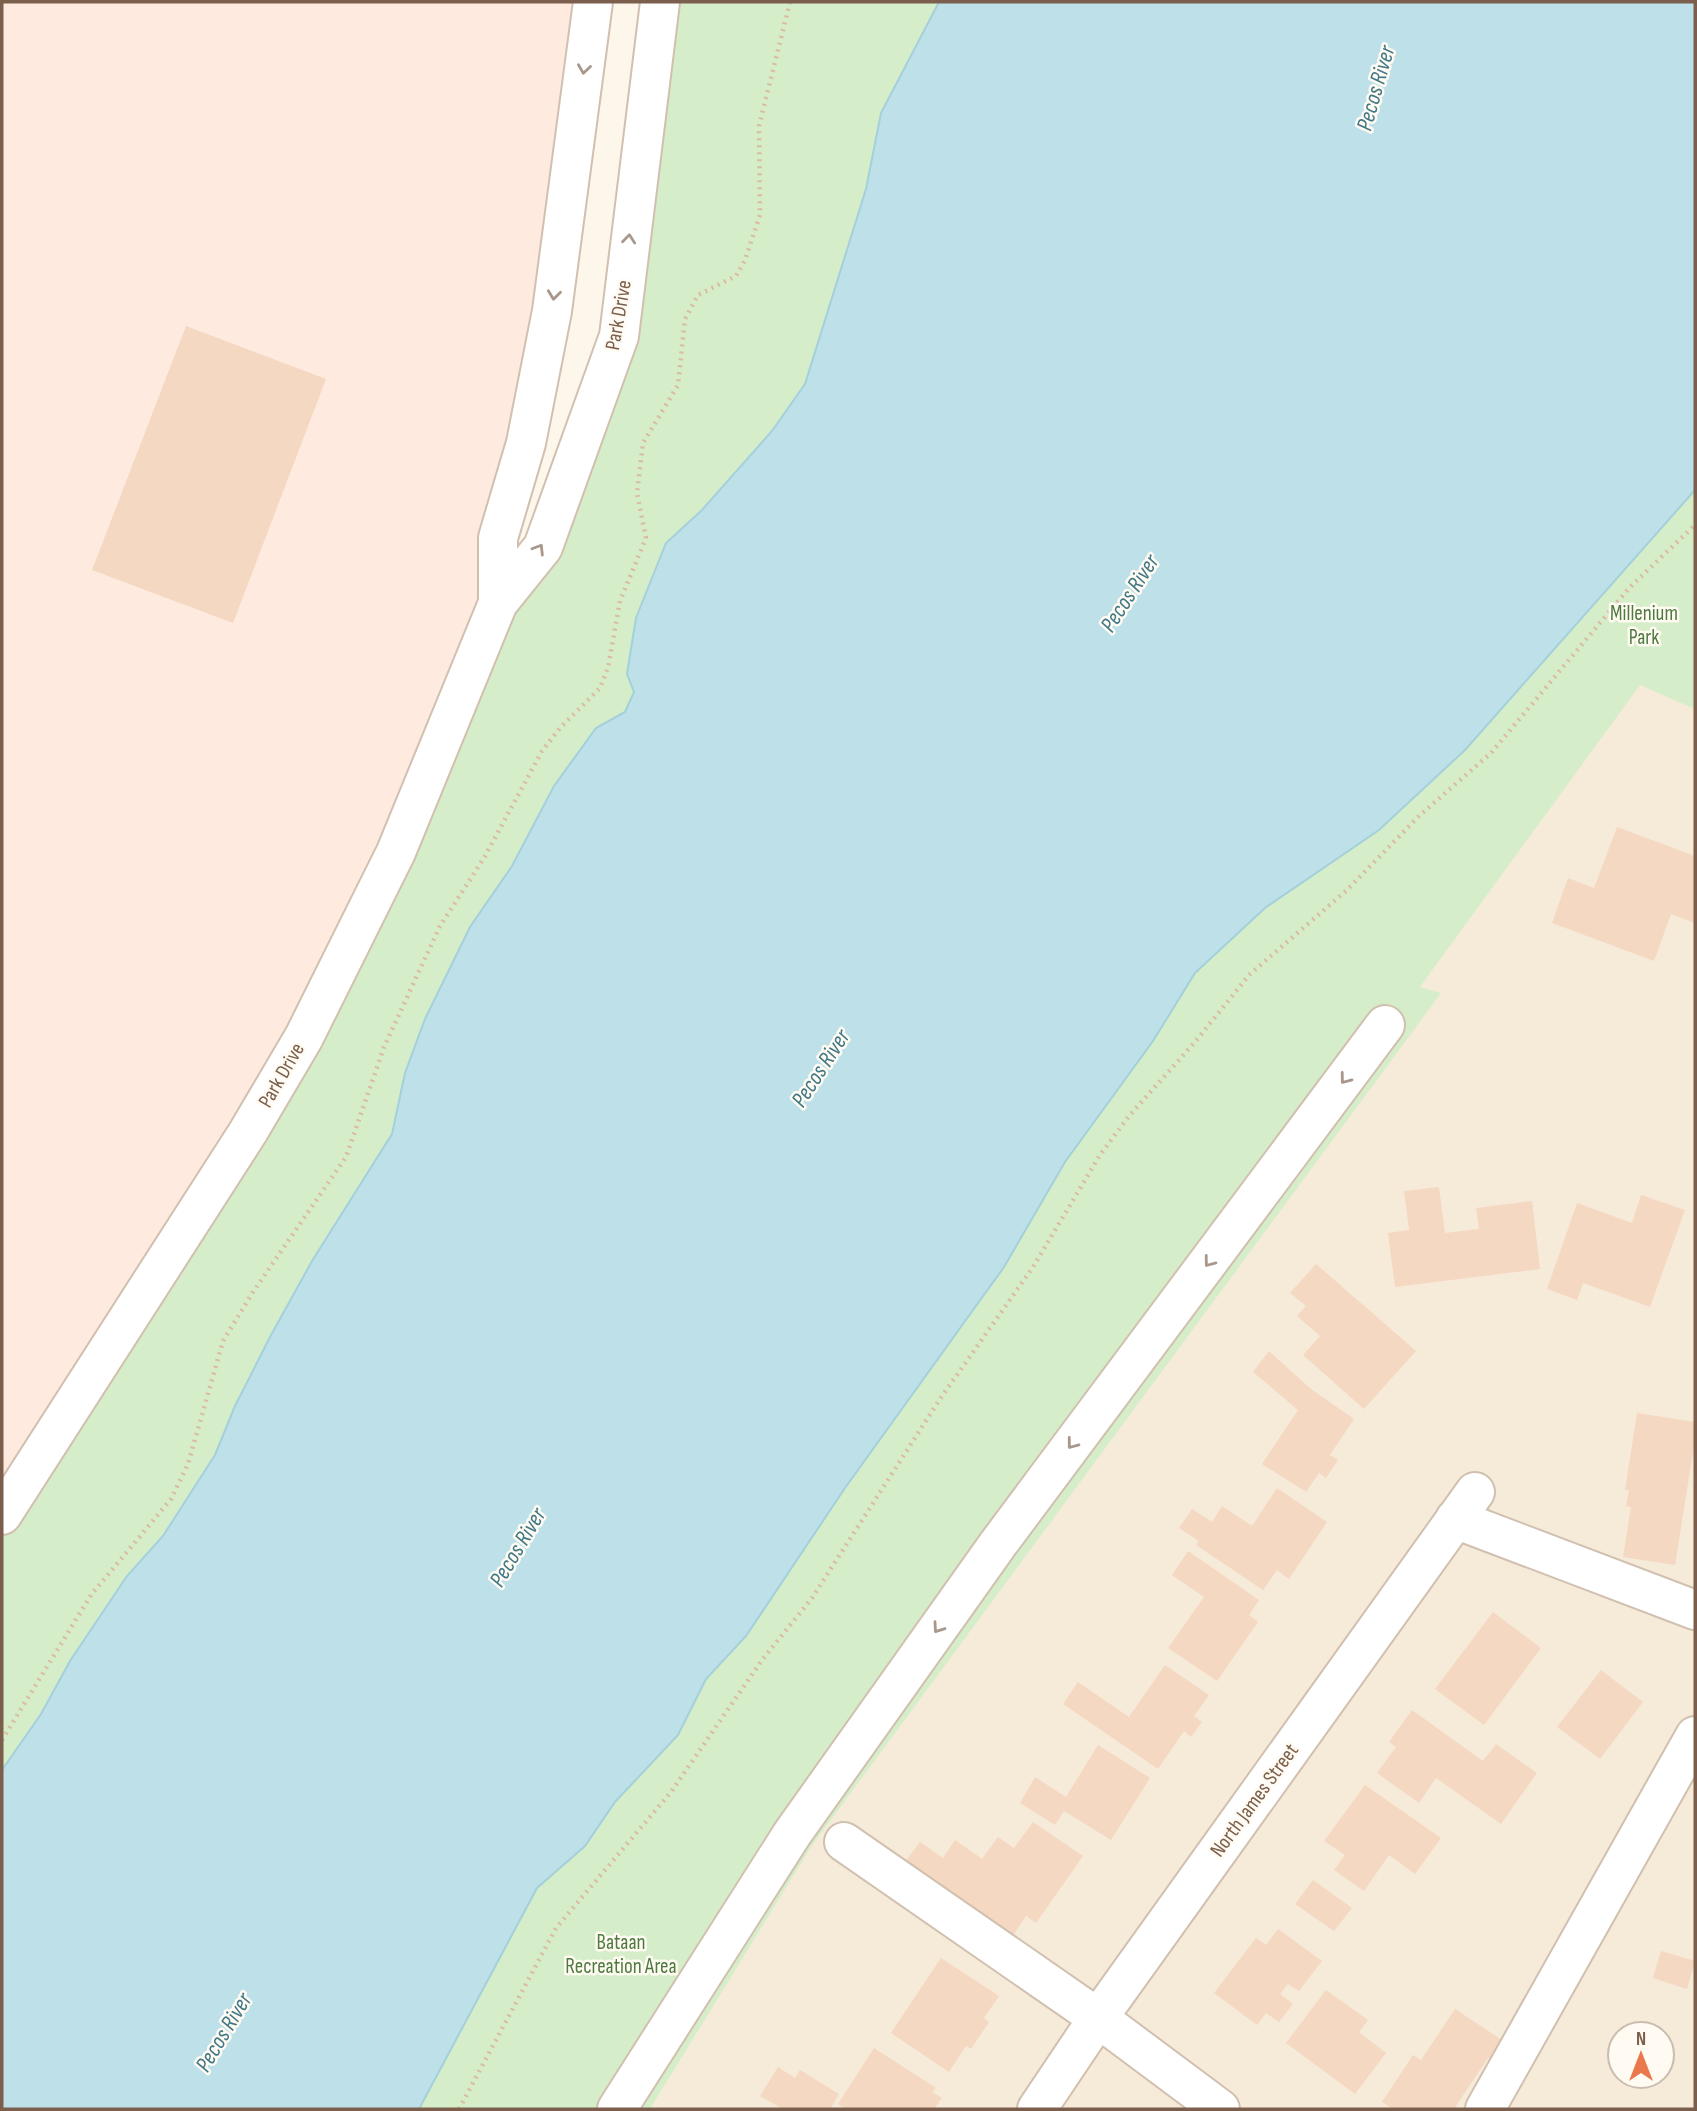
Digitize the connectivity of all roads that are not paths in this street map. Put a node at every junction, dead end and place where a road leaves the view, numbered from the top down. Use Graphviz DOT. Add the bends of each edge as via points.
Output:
graph roads {
  1 [pos="593,2"];
  2 [pos="660,2"];
  3 [pos="498,603"];
  4 [pos="1385,1025"];
  5 [pos="2,1515"];
  6 [pos="1695,1610"];
  7 [pos="1695,1736"];
  8 [pos="844,1842"];
  9 [pos="1098,2018"];
  10 [pos="617,2109"];
  11 [pos="1037,2109"];
  12 [pos="1220,2109"];
  13 [pos="1485,2109"];
  1 -- 3 [label="street, Park Drive, one-way" via="550,324 526,443 498,538"];
  3 -- 2 [label="street, Park Drive, one-way" via="543,547 619,336"];
  3 -- 5 [label="street, Park Drive" via="396,852 304,1037"];
  4 -- 10 [label="street, one-way" via="990,1555 792,1835"];
  6 -- 9 [label="street, North James Street" via="1465,1506"];
  7 -- 13 [label="street"];
  8 -- 9 [label="street"];
  9 -- 11 [label="street, North James Street"];
  9 -- 12 [label="street"];
}
